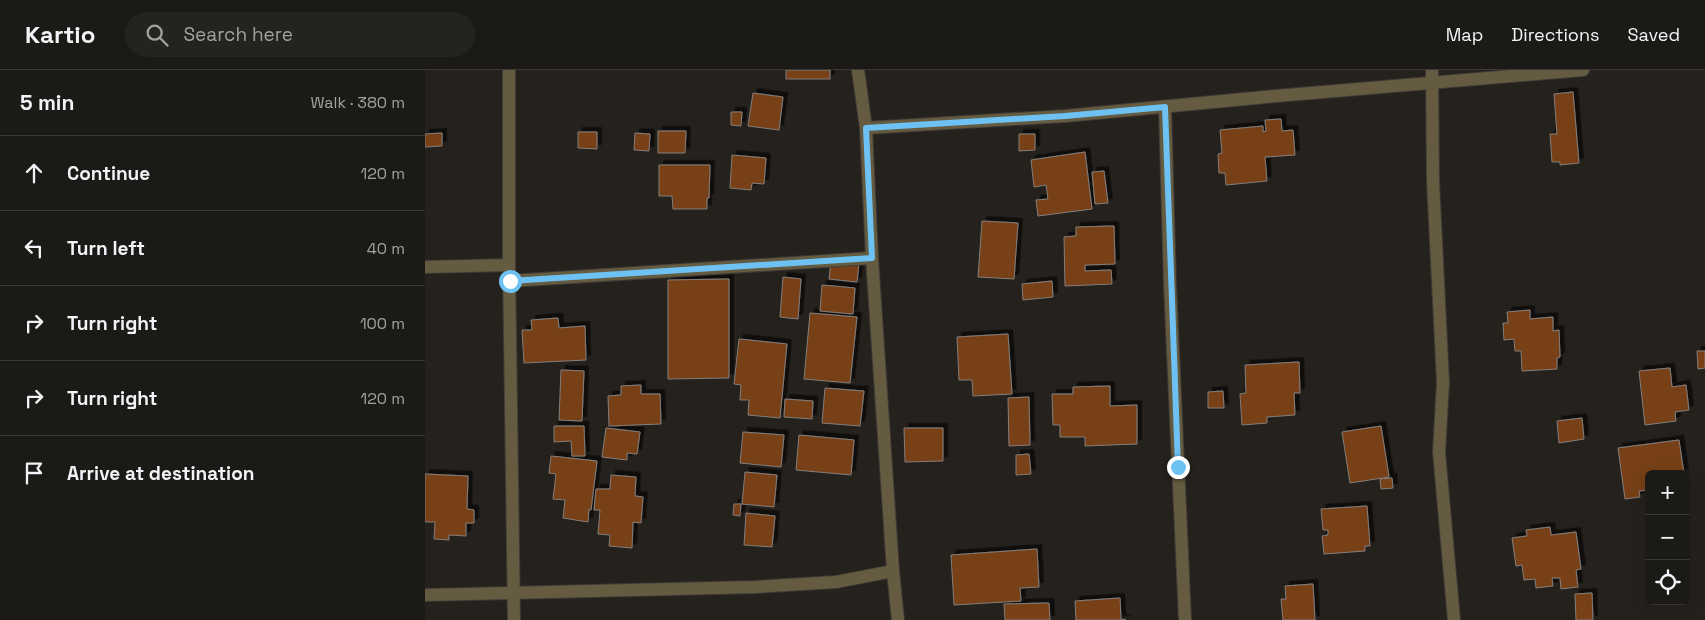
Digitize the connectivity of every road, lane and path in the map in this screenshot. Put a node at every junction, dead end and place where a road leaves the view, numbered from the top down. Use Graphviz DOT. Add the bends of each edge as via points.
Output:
graph roads {
  1 [pos="509,70"];
  2 [pos="858,70"];
  3 [pos="1583,70"];
  4 [pos="1433,76"];
  5 [pos="1165,107"];
  6 [pos="866,128"];
  7 [pos="872,258"];
  8 [pos="509,265"];
  9 [pos="425,268"];
  10 [pos="510,281"];
  11 [pos="893,571"];
  12 [pos="513,593"];
  13 [pos="425,595"];
  14 [pos="514,620"];
  15 [pos="898,620"];
  16 [pos="1185,620"];
  17 [pos="1454,620"];
  1 -- 8 [label="street"];
  2 -- 6 [label="street"];
  3 -- 4 [label="street"];
  4 -- 5 [label="street"];
  4 -- 17 [label="street" via="1433,181 1443,382 1439,452"];
  5 -- 6 [label="street"];
  5 -- 16 [label="street"];
  6 -- 7 [label="street"];
  7 -- 10 [label="street"];
  7 -- 11 [label="street"];
  8 -- 9 [label="street"];
  8 -- 10 [label="street"];
  10 -- 12 [label="street"];
  11 -- 12 [label="street" via="836,582 755,587"];
  11 -- 15 [label="street"];
  12 -- 13 [label="street"];
  12 -- 14 [label="street"];
}
